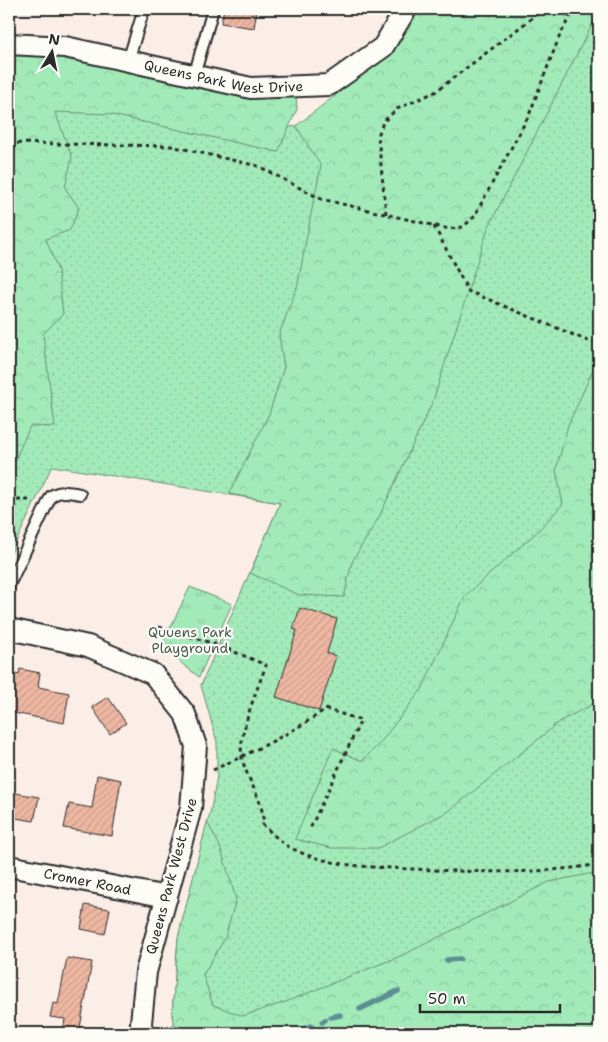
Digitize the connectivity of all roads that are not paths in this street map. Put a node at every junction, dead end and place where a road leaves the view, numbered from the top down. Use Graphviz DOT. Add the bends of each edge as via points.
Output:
graph roads {
  1 [pos="144,9"];
  2 [pos="213,9"];
  3 [pos="406,9"];
  4 [pos="9,44"];
  5 [pos="128,61"];
  6 [pos="194,76"];
  7 [pos="80,494"];
  8 [pos="9,585"];
  9 [pos="9,629"];
  10 [pos="9,866"];
  11 [pos="167,897"];
  12 [pos="142,1033"];
  1 -- 5 [label="lane"];
  2 -- 6 [label="lane"];
  3 -- 6 [label="street, Queens Park West Drive" via="383,47 329,85 251,88"];
  4 -- 5 [label="street, Queens Park West Drive" via="65,47"];
  5 -- 6 [label="street, Queens Park West Drive"];
  7 -- 8 [label="lane" via="57,492 51,496"];
  9 -- 11 [label="street, Queens Park West Drive" via="88,646 153,674 185,714 196,746 195,779 191,808"];
  10 -- 11 [label="street, Cromer Road"];
  11 -- 12 [label="street, Queens Park West Drive" via="146,972"];
}
